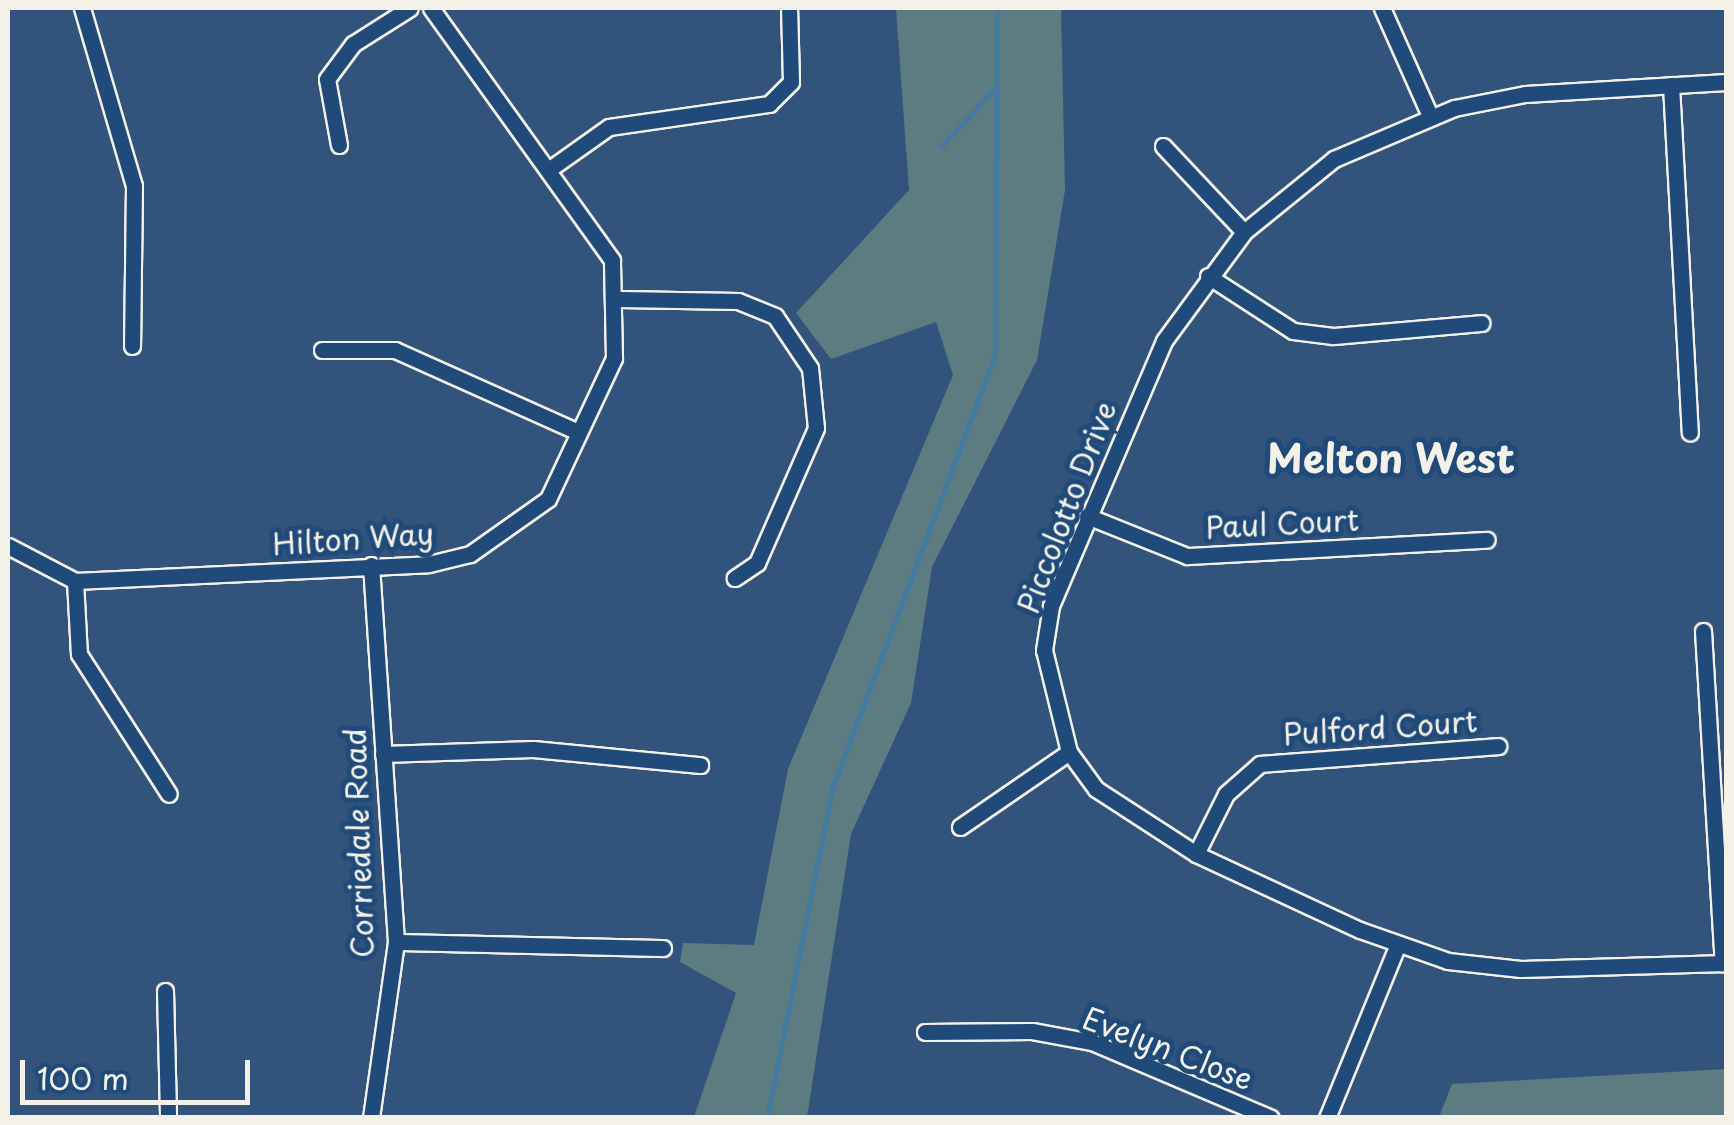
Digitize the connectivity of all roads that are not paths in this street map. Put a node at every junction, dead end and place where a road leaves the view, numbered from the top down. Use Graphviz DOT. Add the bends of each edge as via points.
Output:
graph roads {
  1 [pos="82,8"];
  2 [pos="410,8"];
  3 [pos="430,8"];
  4 [pos="790,8"];
  5 [pos="1382,8"];
  6 [pos="1726,82"];
  7 [pos="1670,85"];
  8 [pos="1430,116"];
  9 [pos="339,145"];
  10 [pos="1163,146"];
  11 [pos="552,168"];
  12 [pos="1244,232"];
  13 [pos="1208,276"];
  14 [pos="619,299"];
  15 [pos="1481,323"];
  16 [pos="132,346"];
  17 [pos="322,350"];
  18 [pos="578,432"];
  19 [pos="1690,432"];
  20 [pos="1087,516"];
  21 [pos="1487,540"];
  22 [pos="8,546"];
  23 [pos="371,565"];
  24 [pos="734,578"];
  25 [pos="75,582"];
  26 [pos="1702,632"];
  27 [pos="1498,746"];
  28 [pos="1069,752"];
  29 [pos="383,754"];
  30 [pos="700,765"];
  31 [pos="169,794"];
  32 [pos="960,827"];
  33 [pos="1196,854"];
  34 [pos="396,942"];
  35 [pos="1398,944"];
  36 [pos="663,948"];
  37 [pos="1724,963"];
  38 [pos="164,991"];
  39 [pos="925,1032"];
  40 [pos="168,1118"];
  41 [pos="371,1118"];
  42 [pos="1271,1118"];
  43 [pos="1327,1118"];
  1 -- 16 [label="street" via="134,186"];
  2 -- 9 [label="street" via="353,44 327,79"];
  3 -- 11 [label="street, Hilton Way"];
  4 -- 11 [label="street" via="791,82 769,104 609,128"];
  5 -- 8 [label="street"];
  6 -- 7 [label="street, Piccolotto Drive"];
  7 -- 8 [label="street, Piccolotto Drive" via="1525,94"];
  7 -- 19 [label="street"];
  8 -- 12 [label="street, Piccolotto Drive" via="1334,159"];
  10 -- 12 [label="street"];
  11 -- 14 [label="street, Hilton Way" via="612,260"];
  12 -- 13 [label="street, Piccolotto Drive"];
  13 -- 15 [label="street" via="1293,330 1332,336"];
  13 -- 20 [label="street, Piccolotto Drive" via="1164,340"];
  14 -- 18 [label="street, Hilton Way" via="614,358"];
  14 -- 24 [label="street" via="738,301 774,316 810,368 816,428 757,563"];
  17 -- 18 [label="street" via="395,350"];
  18 -- 23 [label="street, Hilton Way" via="548,499 517,528 470,554"];
  20 -- 21 [label="street, Paul Court" via="1187,556"];
  20 -- 28 [label="street, Piccolotto Drive" via="1044,650"];
  22 -- 25 [label="street"];
  23 -- 25 [label="street, Hilton Way"];
  23 -- 29 [label="street, Corriedale Road"];
  25 -- 31 [label="street" via="80,654"];
  26 -- 37 [label="street"];
  27 -- 33 [label="street, Pulford Court" via="1260,764 1226,794"];
  28 -- 32 [label="street"];
  28 -- 33 [label="street, Piccolotto Drive" via="1131,820"];
  29 -- 30 [label="street" via="533,749"];
  29 -- 34 [label="street, Corriedale Road"];
  33 -- 35 [label="street, Piccolotto Drive"];
  34 -- 36 [label="street"];
  34 -- 41 [label="street, Corriedale Road"];
  35 -- 37 [label="street, Piccolotto Drive" via="1520,969"];
  35 -- 43 [label="street"];
  38 -- 40 [label="street"];
  39 -- 42 [label="street, Evelyn Close" via="1032,1031 1092,1042"];
}
